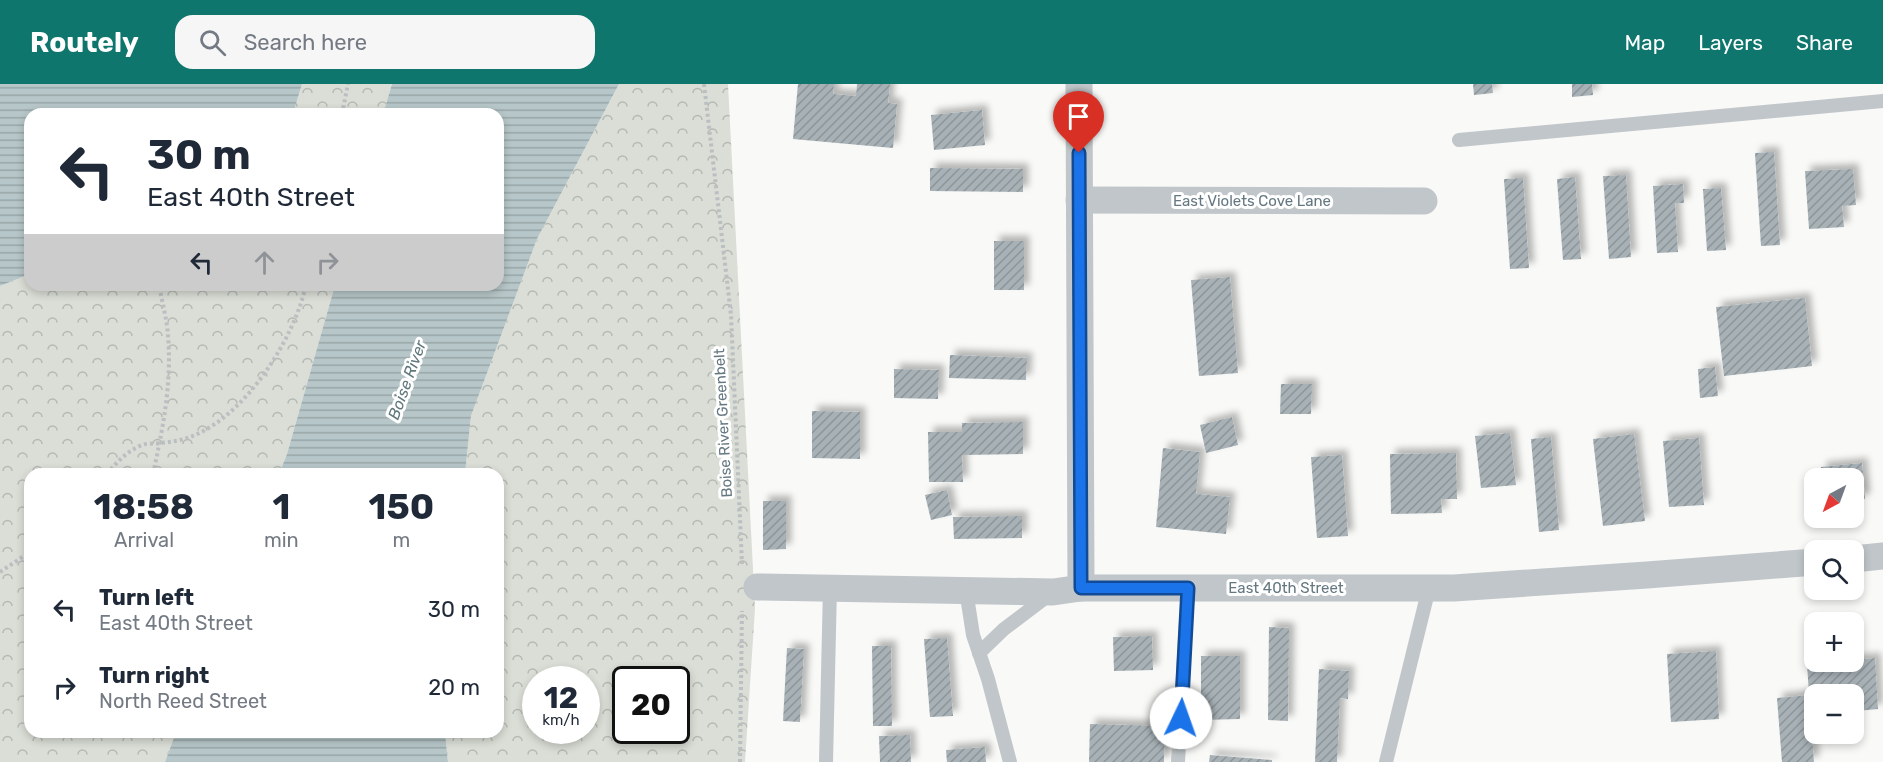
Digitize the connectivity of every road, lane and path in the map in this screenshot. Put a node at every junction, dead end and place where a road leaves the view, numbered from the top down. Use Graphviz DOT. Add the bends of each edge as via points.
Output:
graph roads {
  1 [pos="348,84"];
  2 [pos="704,84"];
  3 [pos="1079,84"];
  4 [pos="1883,101"];
  5 [pos="343,108"];
  6 [pos="1459,140"];
  7 [pos="1079,200"];
  8 [pos="1424,201"];
  9 [pos="160,291"];
  10 [pos="304,291"];
  11 [pos="160,443"];
  12 [pos="112,468"];
  13 [pos="154,468"];
  14 [pos="24,556"];
  15 [pos="1883,556"];
  16 [pos="1864,558"];
  17 [pos="1804,563"];
  18 [pos="0,572"];
  19 [pos="750,581"];
  20 [pos="830,587"];
  21 [pos="1081,588"];
  22 [pos="1188,588"];
  23 [pos="1429,588"];
  24 [pos="966,590"];
  25 [pos="1053,592"];
  26 [pos="742,610"];
  27 [pos="979,653"];
  28 [pos="740,762"];
  29 [pos="826,762"];
  30 [pos="1010,762"];
  31 [pos="1178,762"];
  32 [pos="1386,762"];
  1 -- 5 [label="path"];
  2 -- 19 [label="path, Boise River Greenbelt" via="730,315"];
  3 -- 7 [label="street"];
  4 -- 6 [label="lane"];
  7 -- 8 [label="street, East Violets Cove Lane"];
  7 -- 21 [label="street"];
  9 -- 11 [label="path" via="168,333 169,369"];
  10 -- 11 [label="path" via="275,360 258,383 212,426 195,435"];
  11 -- 12 [label="path" via="143,445"];
  11 -- 13 [label="path"];
  14 -- 18 [label="path"];
  15 -- 16 [label="street"];
  17 -- 23 [label="street, East 40th Street"];
  19 -- 20 [label="street, East 40th Street"];
  20 -- 24 [label="street, East 40th Street"];
  20 -- 29 [label="lane"];
  21 -- 22 [label="street, East 40th Street"];
  21 -- 25 [label="street, East 40th Street"];
  22 -- 23 [label="street, East 40th Street"];
  22 -- 31 [label="lane"];
  23 -- 32 [label="lane"];
  24 -- 25 [label="street, East 40th Street"];
  24 -- 27 [label="lane"];
  25 -- 27 [label="lane"];
  26 -- 28 [label="path"];
  27 -- 30 [label="lane"];
}
